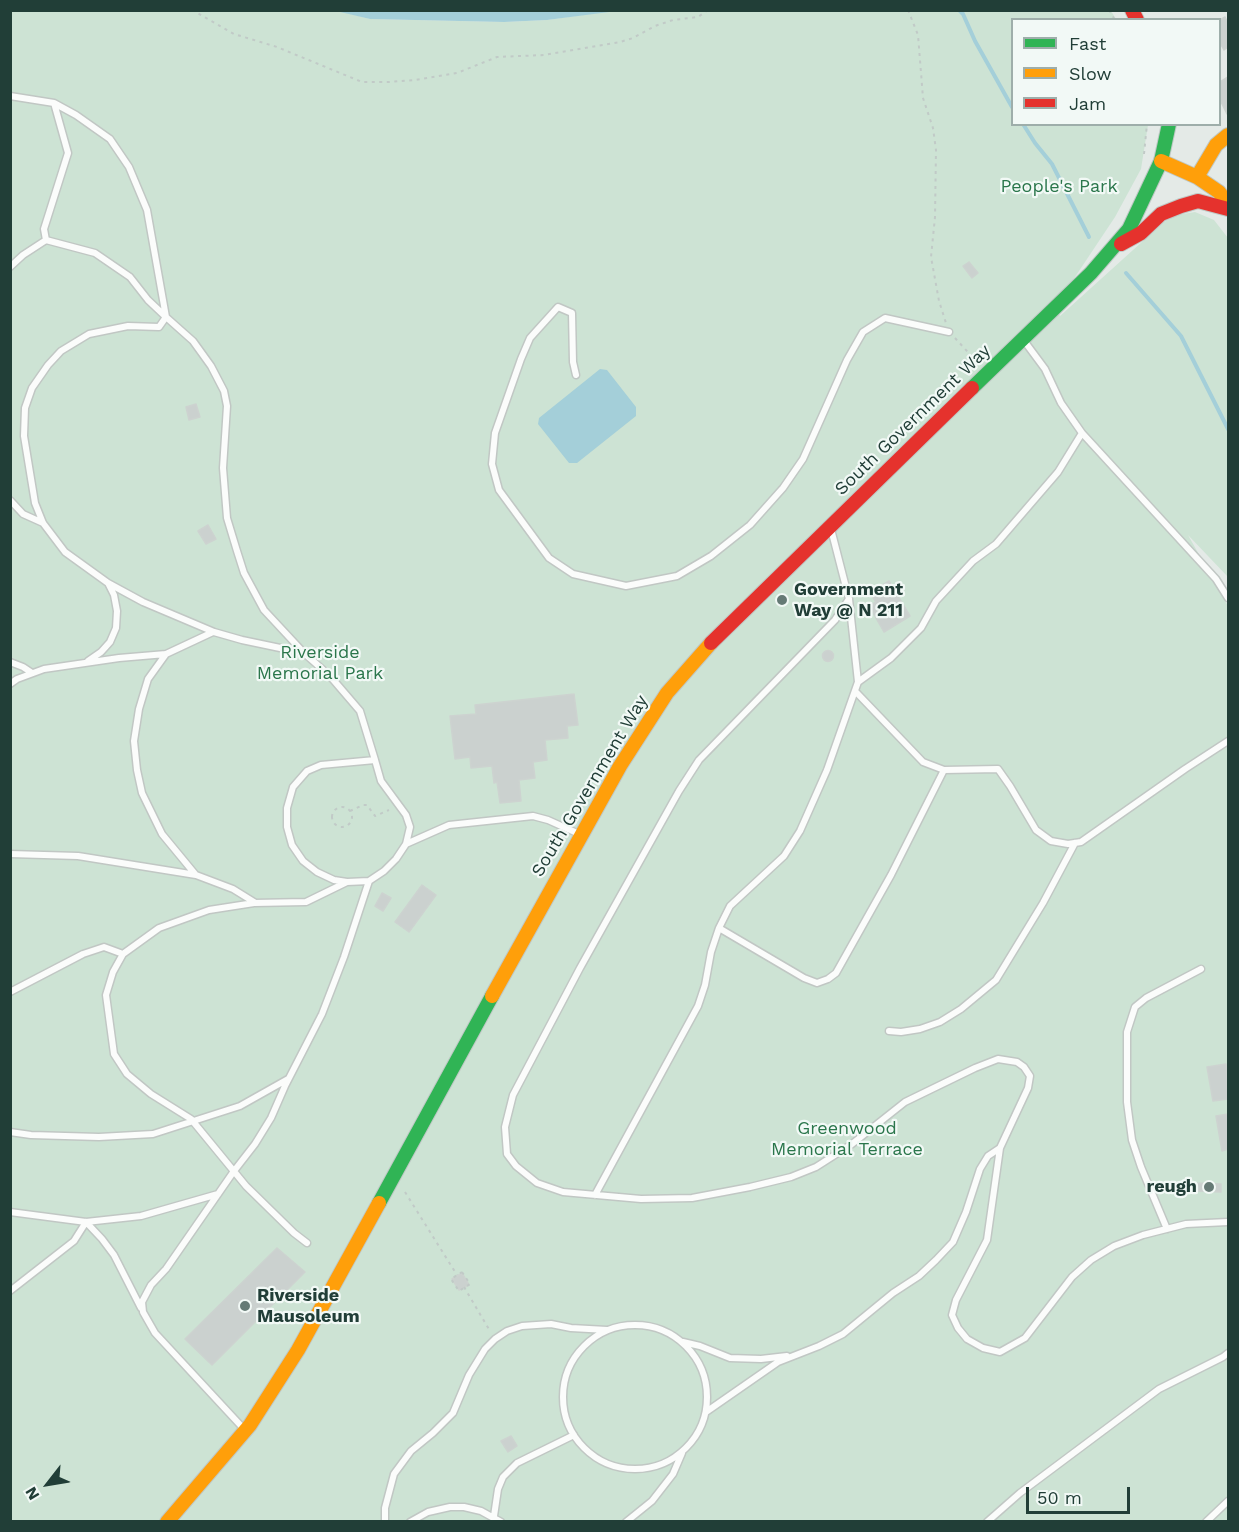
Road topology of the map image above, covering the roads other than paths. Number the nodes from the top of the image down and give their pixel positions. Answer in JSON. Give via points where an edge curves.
{"nodes":[{"id":1,"x":10,"y":96,"type":"edge"},
{"id":2,"x":54,"y":103,"type":"junction"},
{"id":3,"x":1169,"y":126,"type":"edge"},
{"id":4,"x":1228,"y":135,"type":"edge"},
{"id":5,"x":1161,"y":161,"type":"junction"},
{"id":6,"x":1197,"y":177,"type":"junction"},
{"id":7,"x":1228,"y":204,"type":"edge"},
{"id":8,"x":1228,"y":209,"type":"edge"},
{"id":9,"x":46,"y":240,"type":"junction"},
{"id":10,"x":1110,"y":250,"type":"junction"},
{"id":11,"x":10,"y":267,"type":"edge"},
{"id":12,"x":166,"y":317,"type":"junction"},
{"id":13,"x":949,"y":332,"type":"road end"},
{"id":14,"x":1023,"y":339,"type":"junction"},
{"id":15,"x":576,"y":375,"type":"dead end"},
{"id":16,"x":1082,"y":433,"type":"junction"},
{"id":17,"x":10,"y":500,"type":"edge"},
{"id":18,"x":43,"y":523,"type":"junction"},
{"id":19,"x":830,"y":526,"type":"junction"},
{"id":20,"x":108,"y":583,"type":"junction"},
{"id":21,"x":1228,"y":598,"type":"edge"},
{"id":22,"x":849,"y":599,"type":"junction"},
{"id":23,"x":214,"y":632,"type":"junction"},
{"id":24,"x":304,"y":653,"type":"junction"},
{"id":25,"x":166,"y":654,"type":"junction"},
{"id":26,"x":10,"y":662,"type":"edge"},
{"id":27,"x":85,"y":663,"type":"junction"},
{"id":28,"x":32,"y":673,"type":"junction"},
{"id":29,"x":858,"y":682,"type":"junction"},
{"id":30,"x":10,"y":684,"type":"edge"},
{"id":31,"x":855,"y":691,"type":"junction"},
{"id":32,"x":1228,"y":741,"type":"edge"},
{"id":33,"x":375,"y":760,"type":"junction"},
{"id":34,"x":944,"y":770,"type":"junction"},
{"id":35,"x":580,"y":835,"type":"junction"},
{"id":36,"x":1075,"y":843,"type":"junction"},
{"id":37,"x":406,"y":844,"type":"junction"},
{"id":38,"x":10,"y":854,"type":"edge"},
{"id":39,"x":196,"y":874,"type":"junction"},
{"id":40,"x":369,"y":881,"type":"junction"},
{"id":41,"x":347,"y":882,"type":"junction"},
{"id":42,"x":254,"y":903,"type":"junction"},
{"id":43,"x":719,"y":928,"type":"junction"},
{"id":44,"x":123,"y":954,"type":"junction"},
{"id":45,"x":1201,"y":969,"type":"dead end"},
{"id":46,"x":10,"y":992,"type":"edge"},
{"id":47,"x":889,"y":1030,"type":"dead end"},
{"id":48,"x":288,"y":1079,"type":"junction"},
{"id":49,"x":194,"y":1122,"type":"junction"},
{"id":50,"x":10,"y":1132,"type":"edge"},
{"id":51,"x":1000,"y":1148,"type":"junction"},
{"id":52,"x":234,"y":1171,"type":"junction"},
{"id":53,"x":218,"y":1194,"type":"junction"},
{"id":54,"x":595,"y":1195,"type":"junction"},
{"id":55,"x":10,"y":1212,"type":"edge"},
{"id":56,"x":86,"y":1222,"type":"junction"},
{"id":57,"x":1228,"y":1222,"type":"edge"},
{"id":58,"x":1167,"y":1229,"type":"junction"},
{"id":59,"x":307,"y":1243,"type":"dead end"},
{"id":60,"x":10,"y":1291,"type":"edge"},
{"id":61,"x":143,"y":1312,"type":"junction"},
{"id":62,"x":608,"y":1330,"type":"junction"},
{"id":63,"x":682,"y":1342,"type":"junction"},
{"id":64,"x":793,"y":1355,"type":"junction"},
{"id":65,"x":1227,"y":1356,"type":"edge"},
{"id":66,"x":706,"y":1412,"type":"junction"},
{"id":67,"x":246,"y":1430,"type":"junction"},
{"id":68,"x":574,"y":1435,"type":"junction"},
{"id":69,"x":682,"y":1452,"type":"junction"},
{"id":70,"x":1228,"y":1501,"type":"edge"},
{"id":71,"x":494,"y":1516,"type":"junction"},
{"id":72,"x":167,"y":1521,"type":"edge"},
{"id":73,"x":386,"y":1521,"type":"edge"},
{"id":74,"x":410,"y":1521,"type":"edge"},
{"id":75,"x":501,"y":1521,"type":"edge"},
{"id":76,"x":626,"y":1521,"type":"edge"},
{"id":77,"x":987,"y":1521,"type":"edge"},
{"id":78,"x":1206,"y":1521,"type":"edge"}],
"edges":[{"from":1,"to":2,"type":"lane"},
{"from":2,"to":9,"type":"lane","via":[[68,153],[44,229]]},
{"from":2,"to":12,"type":"lane","via":[[110,139],[129,167],[147,210]]},
{"from":3,"to":5,"type":"main road","name":"South Government Way"},
{"from":4,"to":6,"type":"main road","via":[[1216,145]]},
{"from":5,"to":6,"type":"main road"},
{"from":5,"to":10,"type":"main road","name":"South Government Way","via":[[1129,229]]},
{"from":6,"to":7,"type":"main road","via":[[1219,192]]},
{"from":8,"to":10,"type":"main road","via":[[1198,201],[1181,206],[1161,214],[1141,233]]},
{"from":9,"to":11,"type":"lane"},
{"from":9,"to":12,"type":"lane","via":[[95,254],[129,277]]},
{"from":10,"to":14,"type":"main road","name":"South Government Way"},
{"from":12,"to":18,"type":"lane","via":[[159,327],[128,326],[88,334],[62,351],[32,388],[25,408],[24,436],[35,503]]},
{"from":12,"to":24,"type":"lane","via":[[193,341],[224,391],[227,406],[223,468],[228,518],[244,573],[264,610]]},
{"from":13,"to":15,"type":"lane","via":[[885,318],[863,332],[803,459],[750,525],[711,556],[677,576],[626,586],[573,574],[549,558],[499,490],[492,464],[495,433],[521,359],[530,338],[558,307],[572,314]]},
{"from":14,"to":16,"type":"lane"},
{"from":14,"to":19,"type":"main road","name":"South Government Way"},
{"from":16,"to":21,"type":"lane","via":[[1216,579]]},
{"from":16,"to":29,"type":"lane","via":[[1058,472],[996,544],[973,561],[936,601],[921,628],[891,658]]},
{"from":17,"to":18,"type":"lane","via":[[23,514]]},
{"from":18,"to":20,"type":"lane","via":[[65,552]]},
{"from":19,"to":22,"type":"lane"},
{"from":19,"to":35,"type":"main road","name":"South Government Way","via":[[721,631],[666,693]]},
{"from":20,"to":23,"type":"lane"},
{"from":20,"to":27,"type":"lane","via":[[117,611],[116,628],[110,642]]},
{"from":22,"to":29,"type":"lane"},
{"from":22,"to":54,"type":"lane","via":[[835,620],[699,760],[580,968],[513,1095],[505,1127],[507,1154],[516,1166],[537,1183],[563,1192]]},
{"from":23,"to":24,"type":"lane"},
{"from":23,"to":25,"type":"lane"},
{"from":24,"to":33,"type":"lane","via":[[360,711]]},
{"from":25,"to":27,"type":"lane"},
{"from":25,"to":39,"type":"lane","via":[[148,679],[139,709],[134,741],[137,770],[142,794],[162,834]]},
{"from":26,"to":28,"type":"lane"},
{"from":27,"to":28,"type":"lane"},
{"from":28,"to":30,"type":"lane"},
{"from":29,"to":31,"type":"lane"},
{"from":31,"to":34,"type":"lane","via":[[923,762]]},
{"from":31,"to":43,"type":"lane","via":[[800,831],[784,856],[730,906]]},
{"from":32,"to":36,"type":"lane"},
{"from":33,"to":37,"type":"lane","via":[[381,781],[406,815],[410,827]]},
{"from":33,"to":41,"type":"lane","via":[[321,765],[307,771],[293,787],[287,808],[292,845],[303,861],[317,872]]},
{"from":34,"to":36,"type":"lane","via":[[998,770],[1036,830],[1051,842]]},
{"from":34,"to":43,"type":"lane","via":[[886,885],[836,972],[828,979],[817,983],[804,978]]},
{"from":35,"to":37,"type":"lane","via":[[533,816],[449,825]]},
{"from":35,"to":67,"type":"main road","name":"South Government Way","via":[[298,1350]]},
{"from":36,"to":47,"type":"lane","via":[[996,980],[940,1022],[901,1032]]},
{"from":37,"to":40,"type":"lane","via":[[396,859]]},
{"from":38,"to":39,"type":"lane","via":[[78,856]]},
{"from":39,"to":42,"type":"lane","via":[[233,889]]},
{"from":40,"to":41,"type":"lane"},
{"from":40,"to":48,"type":"lane","via":[[322,1014]]},
{"from":41,"to":42,"type":"lane","via":[[306,902]]},
{"from":42,"to":44,"type":"lane","via":[[209,910],[159,928]]},
{"from":43,"to":54,"type":"lane","via":[[698,1006]]},
{"from":44,"to":46,"type":"lane","via":[[104,946]]},
{"from":44,"to":49,"type":"lane","via":[[106,995],[114,1054],[127,1074]]},
{"from":45,"to":58,"type":"lane","via":[[1136,1007],[1127,1032],[1127,1102],[1132,1140]]},
{"from":48,"to":49,"type":"lane","via":[[240,1106]]},
{"from":48,"to":52,"type":"lane","via":[[272,1118]]},
{"from":49,"to":50,"type":"lane","via":[[153,1134],[99,1137]]},
{"from":49,"to":52,"type":"lane"},
{"from":51,"to":54,"type":"lane","via":[[1030,1076],[1017,1062],[998,1059],[905,1102],[852,1144],[816,1167],[791,1177],[692,1198]]},
{"from":51,"to":58,"type":"lane","via":[[987,1240],[952,1315],[967,1339],[983,1348],[1000,1352],[1025,1338],[1072,1277],[1091,1260],[1114,1246]]},
{"from":51,"to":64,"type":"lane","via":[[988,1156],[980,1169],[953,1242],[936,1260],[843,1334]]},
{"from":52,"to":53,"type":"lane"},
{"from":52,"to":59,"type":"lane","via":[[264,1205]]},
{"from":53,"to":56,"type":"lane","via":[[141,1216]]},
{"from":53,"to":61,"type":"lane","via":[[151,1285],[142,1302]]},
{"from":55,"to":56,"type":"lane"},
{"from":56,"to":60,"type":"lane","via":[[74,1241]]},
{"from":56,"to":61,"type":"lane","via":[[114,1255]]},
{"from":57,"to":58,"type":"lane"},
{"from":61,"to":67,"type":"lane","via":[[155,1333]]},
{"from":62,"to":63,"type":"lane","via":[[625,1325],[651,1326]]},
{"from":62,"to":68,"type":"lane","via":[[580,1350],[567,1372],[564,1404]]},
{"from":62,"to":73,"type":"lane","via":[[551,1324],[522,1326],[495,1339],[469,1375],[453,1413],[411,1451],[394,1474],[385,1508]]},
{"from":63,"to":64,"type":"lane","via":[[730,1358]]},
{"from":63,"to":66,"type":"lane","via":[[704,1373],[708,1390]]},
{"from":64,"to":66,"type":"lane"},
{"from":65,"to":77,"type":"lane","via":[[1159,1389]]},
{"from":66,"to":69,"type":"lane","via":[[695,1439]]},
{"from":67,"to":72,"type":"main road","name":"South Government Way"},
{"from":68,"to":69,"type":"lane","via":[[588,1452],[618,1468],[653,1468]]},
{"from":68,"to":71,"type":"lane","via":[[518,1463],[503,1477]]},
{"from":69,"to":76,"type":"lane","via":[[673,1474],[652,1501]]},
{"from":70,"to":78,"type":"lane"},
{"from":71,"to":74,"type":"lane","via":[[481,1510],[450,1507]]},
{"from":71,"to":75,"type":"lane"}]}
